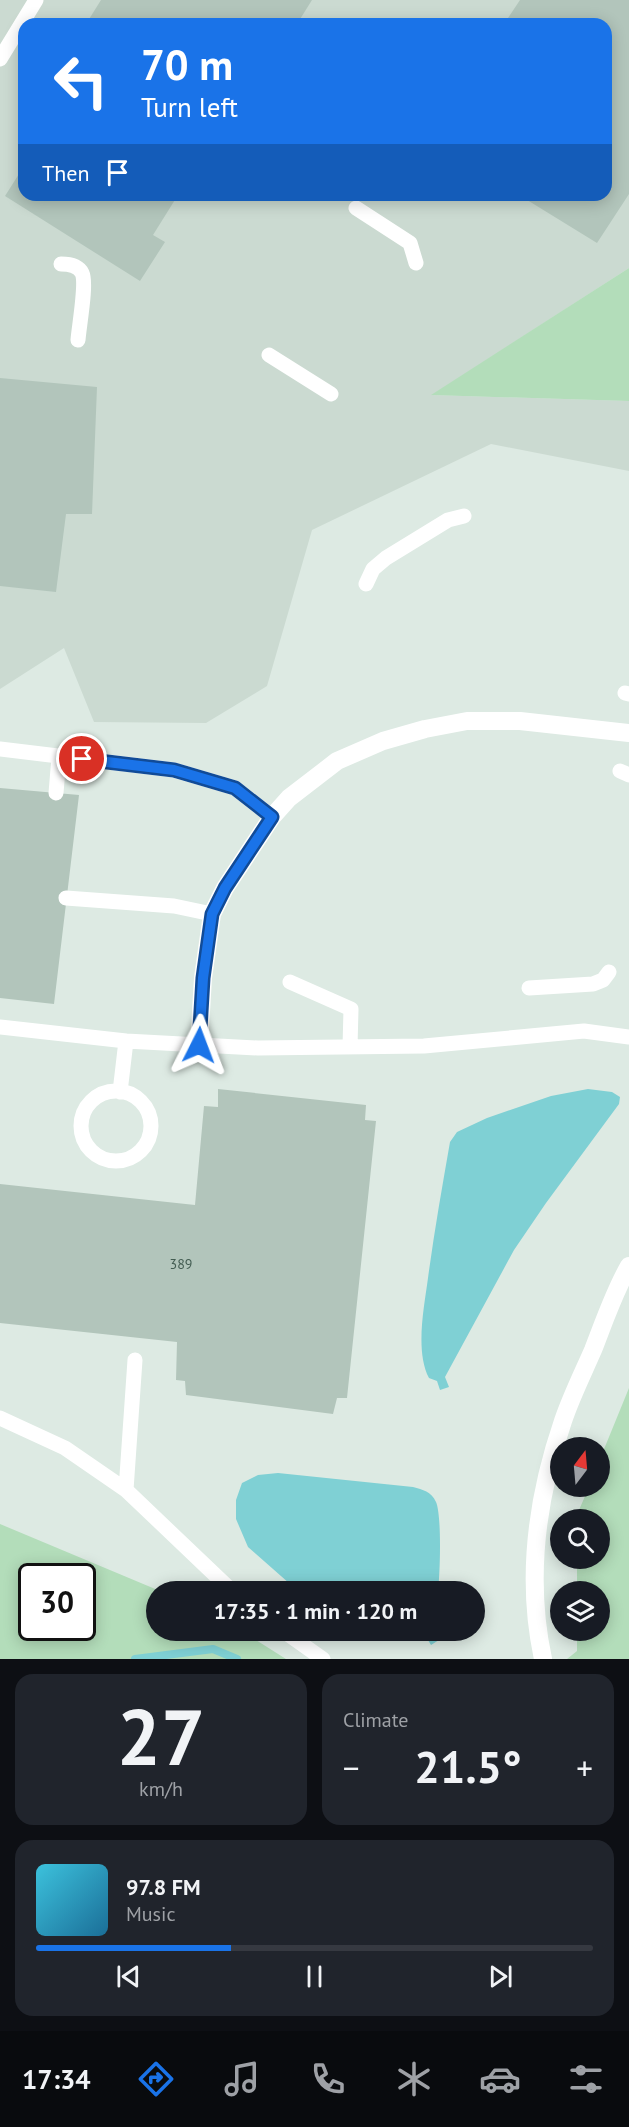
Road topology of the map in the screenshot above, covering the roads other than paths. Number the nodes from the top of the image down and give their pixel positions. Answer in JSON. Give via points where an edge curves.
{"nodes":[{"id":1,"x":36,"y":0,"type":"edge"},
{"id":2,"x":25,"y":18,"type":"edge"},
{"id":3,"x":18,"y":30,"type":"edge"},
{"id":4,"x":0,"y":59,"type":"edge"},
{"id":5,"x":356,"y":208,"type":"dead end"},
{"id":6,"x":416,"y":263,"type":"dead end"},
{"id":7,"x":61,"y":264,"type":"dead end"},
{"id":8,"x":78,"y":340,"type":"dead end"},
{"id":9,"x":269,"y":355,"type":"dead end"},
{"id":10,"x":331,"y":394,"type":"dead end"},
{"id":11,"x":464,"y":516,"type":"dead end"},
{"id":12,"x":366,"y":584,"type":"dead end"},
{"id":13,"x":629,"y":733,"type":"edge"},
{"id":14,"x":0,"y":749,"type":"edge"},
{"id":15,"x":59,"y":757,"type":"junction"},
{"id":16,"x":56,"y":793,"type":"dead end"},
{"id":17,"x":272,"y":817,"type":"junction"},
{"id":18,"x":66,"y":898,"type":"dead end"},
{"id":19,"x":212,"y":914,"type":"junction"},
{"id":20,"x":609,"y":972,"type":"dead end"},
{"id":21,"x":290,"y":982,"type":"dead end"},
{"id":22,"x":529,"y":988,"type":"dead end"},
{"id":23,"x":0,"y":1027,"type":"edge"},
{"id":24,"x":629,"y":1037,"type":"edge"},
{"id":25,"x":126,"y":1041,"type":"junction"},
{"id":26,"x":199,"y":1045,"type":"junction"},
{"id":27,"x":350,"y":1047,"type":"junction"},
{"id":28,"x":120,"y":1092,"type":"junction"},
{"id":29,"x":629,"y":1266,"type":"edge"},
{"id":30,"x":135,"y":1360,"type":"dead end"},
{"id":31,"x":0,"y":1418,"type":"edge"},
{"id":32,"x":126,"y":1490,"type":"junction"},
{"id":33,"x":221,"y":1581,"type":"edge"},
{"id":34,"x":298,"y":1641,"type":"edge"},
{"id":35,"x":323,"y":1659,"type":"edge"},
{"id":36,"x":543,"y":1659,"type":"edge"}],
"edges":[{"from":1,"to":2,"type":"lane"},
{"from":3,"to":4,"type":"lane"},
{"from":5,"to":6,"type":"lane","via":[[410,243]]},
{"from":7,"to":8,"type":"lane","via":[[74,265],[82,272]]},
{"from":9,"to":10,"type":"lane"},
{"from":11,"to":12,"type":"lane","via":[[448,520],[386,558],[373,569]]},
{"from":13,"to":17,"type":"street","via":[[520,721],[467,721],[425,729],[382,741],[338,761],[289,798]]},
{"from":14,"to":15,"type":"lane"},
{"from":15,"to":16,"type":"lane"},
{"from":15,"to":17,"type":"lane","via":[[174,770],[235,788]]},
{"from":17,"to":19,"type":"street"},
{"from":18,"to":19,"type":"lane","via":[[174,906]]},
{"from":19,"to":26,"type":"street"},
{"from":20,"to":22,"type":"lane","via":[[593,984]]},
{"from":21,"to":27,"type":"lane","via":[[351,1009]]},
{"from":23,"to":25,"type":"lane"},
{"from":24,"to":27,"type":"lane","via":[[584,1031],[424,1047]]},
{"from":25,"to":26,"type":"lane"},
{"from":25,"to":28,"type":"lane"},
{"from":26,"to":27,"type":"lane"},
{"from":28,"to":28,"type":"lane","via":[[98,1096],[84,1112],[81,1123],[82,1134],[93,1153],[113,1161],[134,1156],[151,1130],[146,1109]]},
{"from":29,"to":36,"type":"street","via":[[563,1420],[551,1461],[536,1540],[534,1576]]},
{"from":30,"to":32,"type":"lane"},
{"from":31,"to":32,"type":"lane","via":[[65,1448]]},
{"from":32,"to":33,"type":"lane"},
{"from":34,"to":35,"type":"lane"}]}
